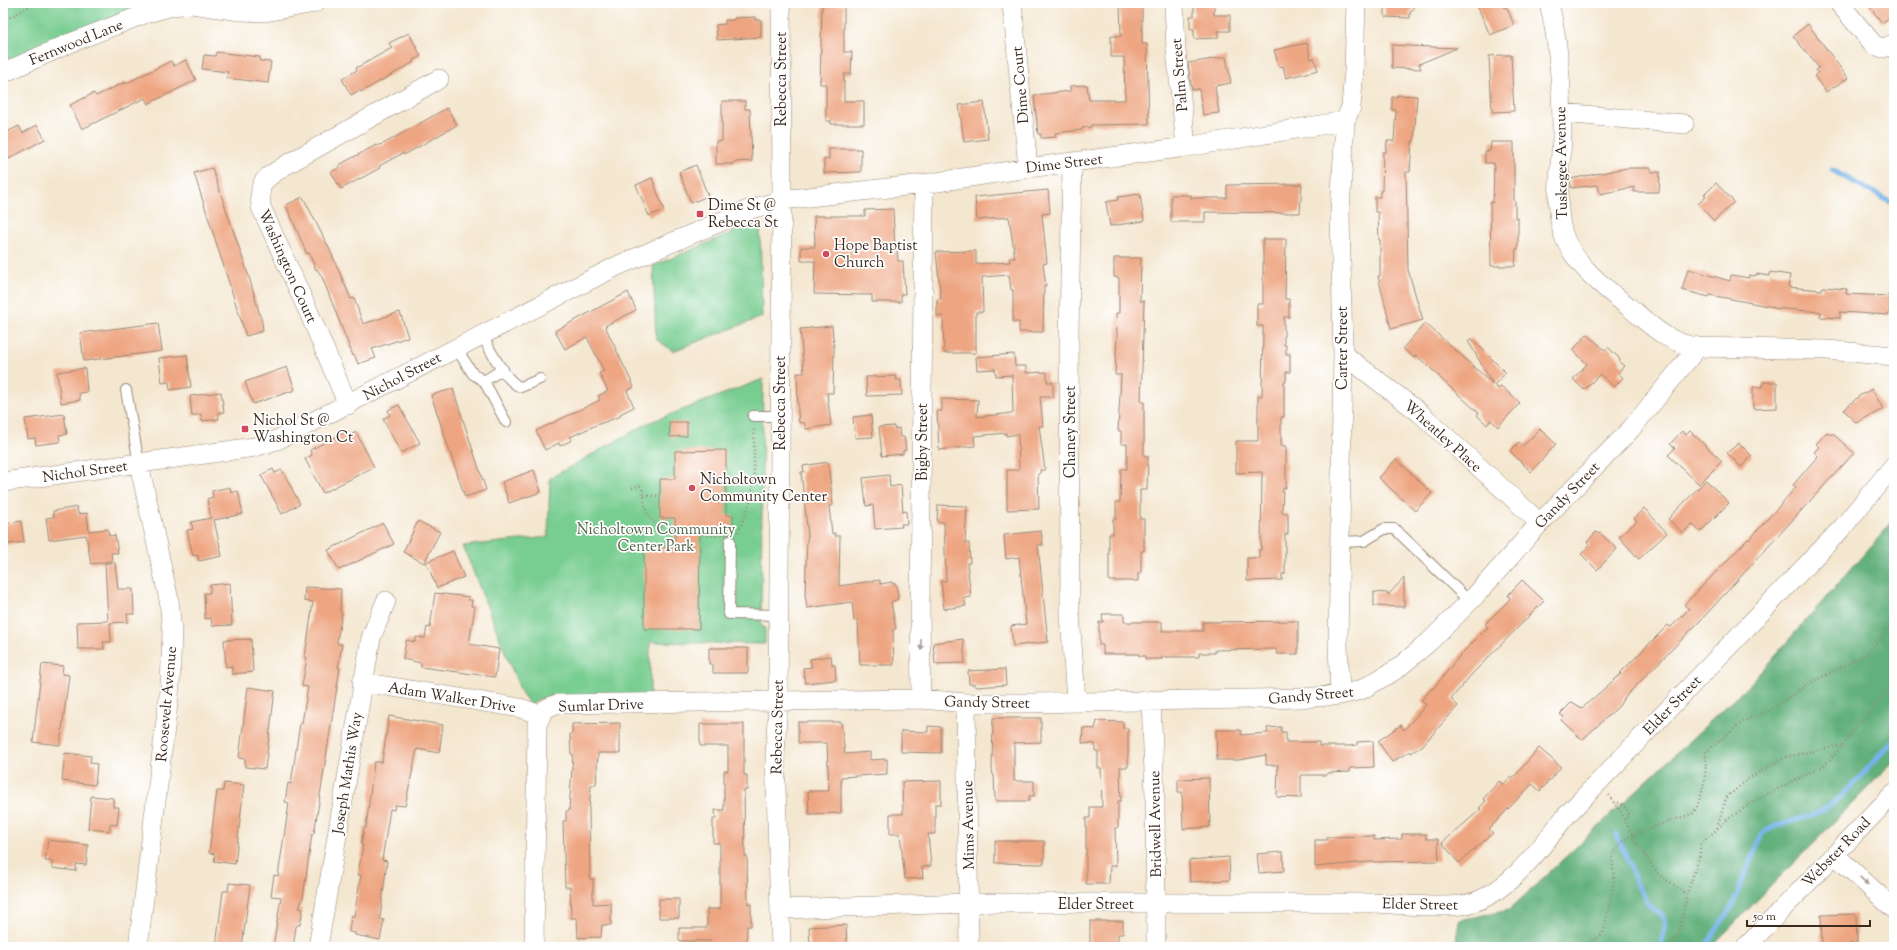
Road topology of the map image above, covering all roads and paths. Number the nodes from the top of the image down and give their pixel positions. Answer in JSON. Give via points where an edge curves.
{"nodes":[{"id":1,"x":36,"y":3,"type":"edge"},
{"id":2,"x":315,"y":3,"type":"edge"},
{"id":3,"x":781,"y":3,"type":"edge"},
{"id":4,"x":1012,"y":3,"type":"edge"},
{"id":5,"x":1174,"y":3,"type":"edge"},
{"id":6,"x":1356,"y":3,"type":"edge"},
{"id":7,"x":1549,"y":3,"type":"edge"},
{"id":8,"x":1839,"y":3,"type":"edge"},
{"id":9,"x":3,"y":20,"type":"edge"},
{"id":10,"x":1894,"y":44,"type":"edge"},
{"id":11,"x":3,"y":74,"type":"edge"},
{"id":12,"x":439,"y":78,"type":"dead end"},
{"id":13,"x":1562,"y":113,"type":"junction"},
{"id":14,"x":1345,"y":121,"type":"junction"},
{"id":15,"x":1684,"y":124,"type":"dead end"},
{"id":16,"x":1186,"y":147,"type":"junction"},
{"id":17,"x":1072,"y":163,"type":"junction"},
{"id":18,"x":1028,"y":168,"type":"junction"},
{"id":19,"x":924,"y":184,"type":"junction"},
{"id":20,"x":782,"y":200,"type":"junction"},
{"id":21,"x":482,"y":334,"type":"junction"},
{"id":22,"x":1698,"y":347,"type":"junction"},
{"id":23,"x":456,"y":348,"type":"junction"},
{"id":24,"x":1343,"y":354,"type":"junction"},
{"id":25,"x":1894,"y":356,"type":"edge"},
{"id":26,"x":503,"y":369,"type":"junction"},
{"id":27,"x":540,"y":379,"type":"dead end"},
{"id":28,"x":484,"y":381,"type":"junction"},
{"id":29,"x":126,"y":390,"type":"dead end"},
{"id":30,"x":348,"y":405,"type":"junction"},
{"id":31,"x":753,"y":416,"type":"joint"},
{"id":32,"x":780,"y":416,"type":"junction"},
{"id":33,"x":506,"y":422,"type":"dead end"},
{"id":34,"x":139,"y":464,"type":"junction"},
{"id":35,"x":1894,"y":465,"type":"edge"},
{"id":36,"x":3,"y":482,"type":"edge"},
{"id":37,"x":632,"y":488,"type":"dead end"},
{"id":38,"x":644,"y":496,"type":"junction"},
{"id":39,"x":660,"y":496,"type":"dead end"},
{"id":40,"x":1540,"y":523,"type":"junction"},
{"id":41,"x":729,"y":538,"type":"junction"},
{"id":42,"x":1340,"y":542,"type":"junction"},
{"id":43,"x":386,"y":601,"type":"dead end"},
{"id":44,"x":1469,"y":602,"type":"junction"},
{"id":45,"x":778,"y":615,"type":"junction"},
{"id":46,"x":1894,"y":622,"type":"edge"},
{"id":47,"x":362,"y":682,"type":"junction"},
{"id":48,"x":1894,"y":684,"type":"edge"},
{"id":49,"x":1340,"y":695,"type":"junction"},
{"id":50,"x":922,"y":699,"type":"junction"},
{"id":51,"x":1151,"y":700,"type":"junction"},
{"id":52,"x":778,"y":701,"type":"junction"},
{"id":53,"x":1076,"y":701,"type":"junction"},
{"id":54,"x":966,"y":703,"type":"junction"},
{"id":55,"x":541,"y":714,"type":"junction"},
{"id":56,"x":1842,"y":745,"type":"junction"},
{"id":57,"x":1600,"y":781,"type":"junction"},
{"id":58,"x":1894,"y":793,"type":"edge"},
{"id":59,"x":1614,"y":802,"type":"junction"},
{"id":60,"x":1625,"y":820,"type":"junction"},
{"id":61,"x":1717,"y":828,"type":"junction"},
{"id":62,"x":1633,"y":834,"type":"junction"},
{"id":63,"x":1835,"y":855,"type":"junction"},
{"id":64,"x":1687,"y":894,"type":"junction"},
{"id":65,"x":969,"y":903,"type":"junction"},
{"id":66,"x":1156,"y":904,"type":"junction"},
{"id":67,"x":781,"y":909,"type":"junction"},
{"id":68,"x":1894,"y":909,"type":"edge"},
{"id":69,"x":138,"y":947,"type":"edge"},
{"id":70,"x":318,"y":947,"type":"edge"},
{"id":71,"x":534,"y":947,"type":"edge"},
{"id":72,"x":781,"y":947,"type":"edge"},
{"id":73,"x":969,"y":947,"type":"edge"},
{"id":74,"x":1156,"y":947,"type":"edge"},
{"id":75,"x":1584,"y":947,"type":"edge"},
{"id":76,"x":1669,"y":947,"type":"edge"},
{"id":77,"x":1746,"y":947,"type":"edge"}],
"edges":[{"from":1,"to":9,"type":"path"},
{"from":2,"to":11,"type":"street","name":"Fernwood Lane","via":[[265,12],[191,4],[172,6],[70,42]]},
{"from":3,"to":20,"type":"street","name":"Rebecca Street"},
{"from":4,"to":18,"type":"street","name":"Dime Court"},
{"from":5,"to":16,"type":"street","name":"Palm Street","via":[[1177,65]]},
{"from":6,"to":14,"type":"street","name":"Carter Street","via":[[1354,78],[1351,107]]},
{"from":7,"to":13,"type":"street","name":"Tuskegee Avenue","via":[[1558,49]]},
{"from":8,"to":10,"type":"street","via":[[1874,45],[1883,48]]},
{"from":12,"to":30,"type":"street","name":"Washington Court","via":[[286,165],[264,181],[259,190],[261,207]]},
{"from":13,"to":15,"type":"street"},
{"from":13,"to":22,"type":"street","name":"Tuskegee Avenue","via":[[1560,220],[1574,256],[1599,282],[1665,337],[1684,345]]},
{"from":14,"to":16,"type":"street","name":"Dime Street"},
{"from":14,"to":24,"type":"street","name":"Carter Street","via":[[1340,213]]},
{"from":16,"to":17,"type":"street","name":"Dime Street"},
{"from":17,"to":18,"type":"street","name":"Dime Street"},
{"from":17,"to":53,"type":"street","name":"Chaney Street","via":[[1069,336],[1070,614]]},
{"from":18,"to":19,"type":"street","name":"Dime Street"},
{"from":19,"to":20,"type":"street","name":"Dime Street"},
{"from":19,"to":50,"type":"street","name":"Bigby Street","one_way":true,"via":[[920,606]]},
{"from":20,"to":21,"type":"street","name":"Nichol Street","via":[[748,210],[617,266]]},
{"from":20,"to":32,"type":"street","name":"Rebecca Street"},
{"from":21,"to":23,"type":"street","name":"Nichol Street"},
{"from":21,"to":26,"type":"lane","via":[[492,355]]},
{"from":22,"to":25,"type":"street","name":"Tuskegee Avenue","via":[[1827,350]]},
{"from":22,"to":40,"type":"street","name":"Gandy Street","via":[[1631,429]]},
{"from":23,"to":28,"type":"lane","via":[[474,374]]},
{"from":23,"to":30,"type":"street","name":"Nichol Street"},
{"from":24,"to":40,"type":"street","name":"Wheatley Place","via":[[1420,413]]},
{"from":24,"to":42,"type":"street","name":"Carter Street"},
{"from":26,"to":27,"type":"lane","via":[[521,387]]},
{"from":26,"to":28,"type":"lane"},
{"from":28,"to":33,"type":"lane"},
{"from":29,"to":34,"type":"lane"},
{"from":30,"to":34,"type":"street","name":"Nichol Street","via":[[255,448]]},
{"from":31,"to":32,"type":"lane"},
{"from":31,"to":41,"type":"path","via":[[754,467],[750,503]]},
{"from":32,"to":45,"type":"street","name":"Rebecca Street"},
{"from":34,"to":36,"type":"street","name":"Nichol Street"},
{"from":34,"to":69,"type":"street","name":"Roosevelt Avenue","via":[[169,600],[172,639],[170,687]]},
{"from":35,"to":57,"type":"street","name":"Elder Street","via":[[1842,528]]},
{"from":37,"to":38,"type":"path","via":[[640,486]]},
{"from":38,"to":39,"type":"path"},
{"from":38,"to":41,"type":"path","via":[[647,514],[657,526],[670,534],[706,529],[706,535]]},
{"from":40,"to":44,"type":"street","name":"Gandy Street"},
{"from":41,"to":45,"type":"lane","via":[[730,614]]},
{"from":42,"to":44,"type":"lane","via":[[1364,541],[1384,529],[1394,529]]},
{"from":42,"to":49,"type":"street","name":"Carter Street"},
{"from":43,"to":47,"type":"street","name":"Joseph Mathis Way","via":[[371,638]]},
{"from":44,"to":49,"type":"street","name":"Gandy Street","via":[[1429,642],[1397,669],[1361,690]]},
{"from":45,"to":52,"type":"street","name":"Rebecca Street"},
{"from":46,"to":62,"type":"path","via":[[1868,653],[1805,686],[1769,711],[1744,721],[1706,752],[1706,777],[1702,797],[1694,813]]},
{"from":47,"to":55,"type":"street","name":"Adam Walker Drive","via":[[520,708]]},
{"from":47,"to":70,"type":"street","name":"Joseph Mathis Way"},
{"from":48,"to":56,"type":"path"},
{"from":49,"to":51,"type":"street","name":"Gandy Street"},
{"from":50,"to":52,"type":"street","name":"Gandy Street"},
{"from":50,"to":54,"type":"street","name":"Gandy Street"},
{"from":51,"to":53,"type":"street","name":"Gandy Street"},
{"from":51,"to":66,"type":"street","name":"Bridwell Avenue"},
{"from":52,"to":55,"type":"street","name":"Sumlar Drive","via":[[557,704],[547,707]]},
{"from":52,"to":67,"type":"street","name":"Rebecca Street","via":[[775,755]]},
{"from":53,"to":54,"type":"street","name":"Gandy Street"},
{"from":54,"to":65,"type":"street","name":"Mims Avenue"},
{"from":55,"to":71,"type":"street","name":"Sumlar Drive","via":[[537,725]]},
{"from":56,"to":61,"type":"path","via":[[1824,765],[1756,800]]},
{"from":56,"to":61,"type":"path","via":[[1786,757],[1748,779],[1726,798]]},
{"from":57,"to":59,"type":"path"},
{"from":57,"to":66,"type":"street","name":"Elder Street","via":[[1518,872],[1498,889],[1475,902],[1430,906],[1306,903]]},
{"from":58,"to":63,"type":"street","name":"Webster Road"},
{"from":59,"to":60,"type":"path"},
{"from":59,"to":60,"type":"path","via":[[1626,808],[1629,815]]},
{"from":60,"to":62,"type":"path"},
{"from":61,"to":64,"type":"path","via":[[1700,845],[1700,855]]},
{"from":62,"to":64,"type":"path","via":[[1658,874]]},
{"from":62,"to":75,"type":"path","via":[[1620,843],[1612,856],[1614,881],[1602,934]]},
{"from":63,"to":68,"type":"street","one_way":true},
{"from":63,"to":77,"type":"street","name":"Webster Road"},
{"from":64,"to":76,"type":"path","via":[[1679,932]]},
{"from":65,"to":66,"type":"street","name":"Elder Street"},
{"from":65,"to":67,"type":"street","name":"Elder Street"},
{"from":65,"to":73,"type":"street","name":"Mims Avenue"},
{"from":66,"to":74,"type":"street","name":"Bridwell Avenue"},
{"from":67,"to":72,"type":"street","name":"Rebecca Street"}]}
